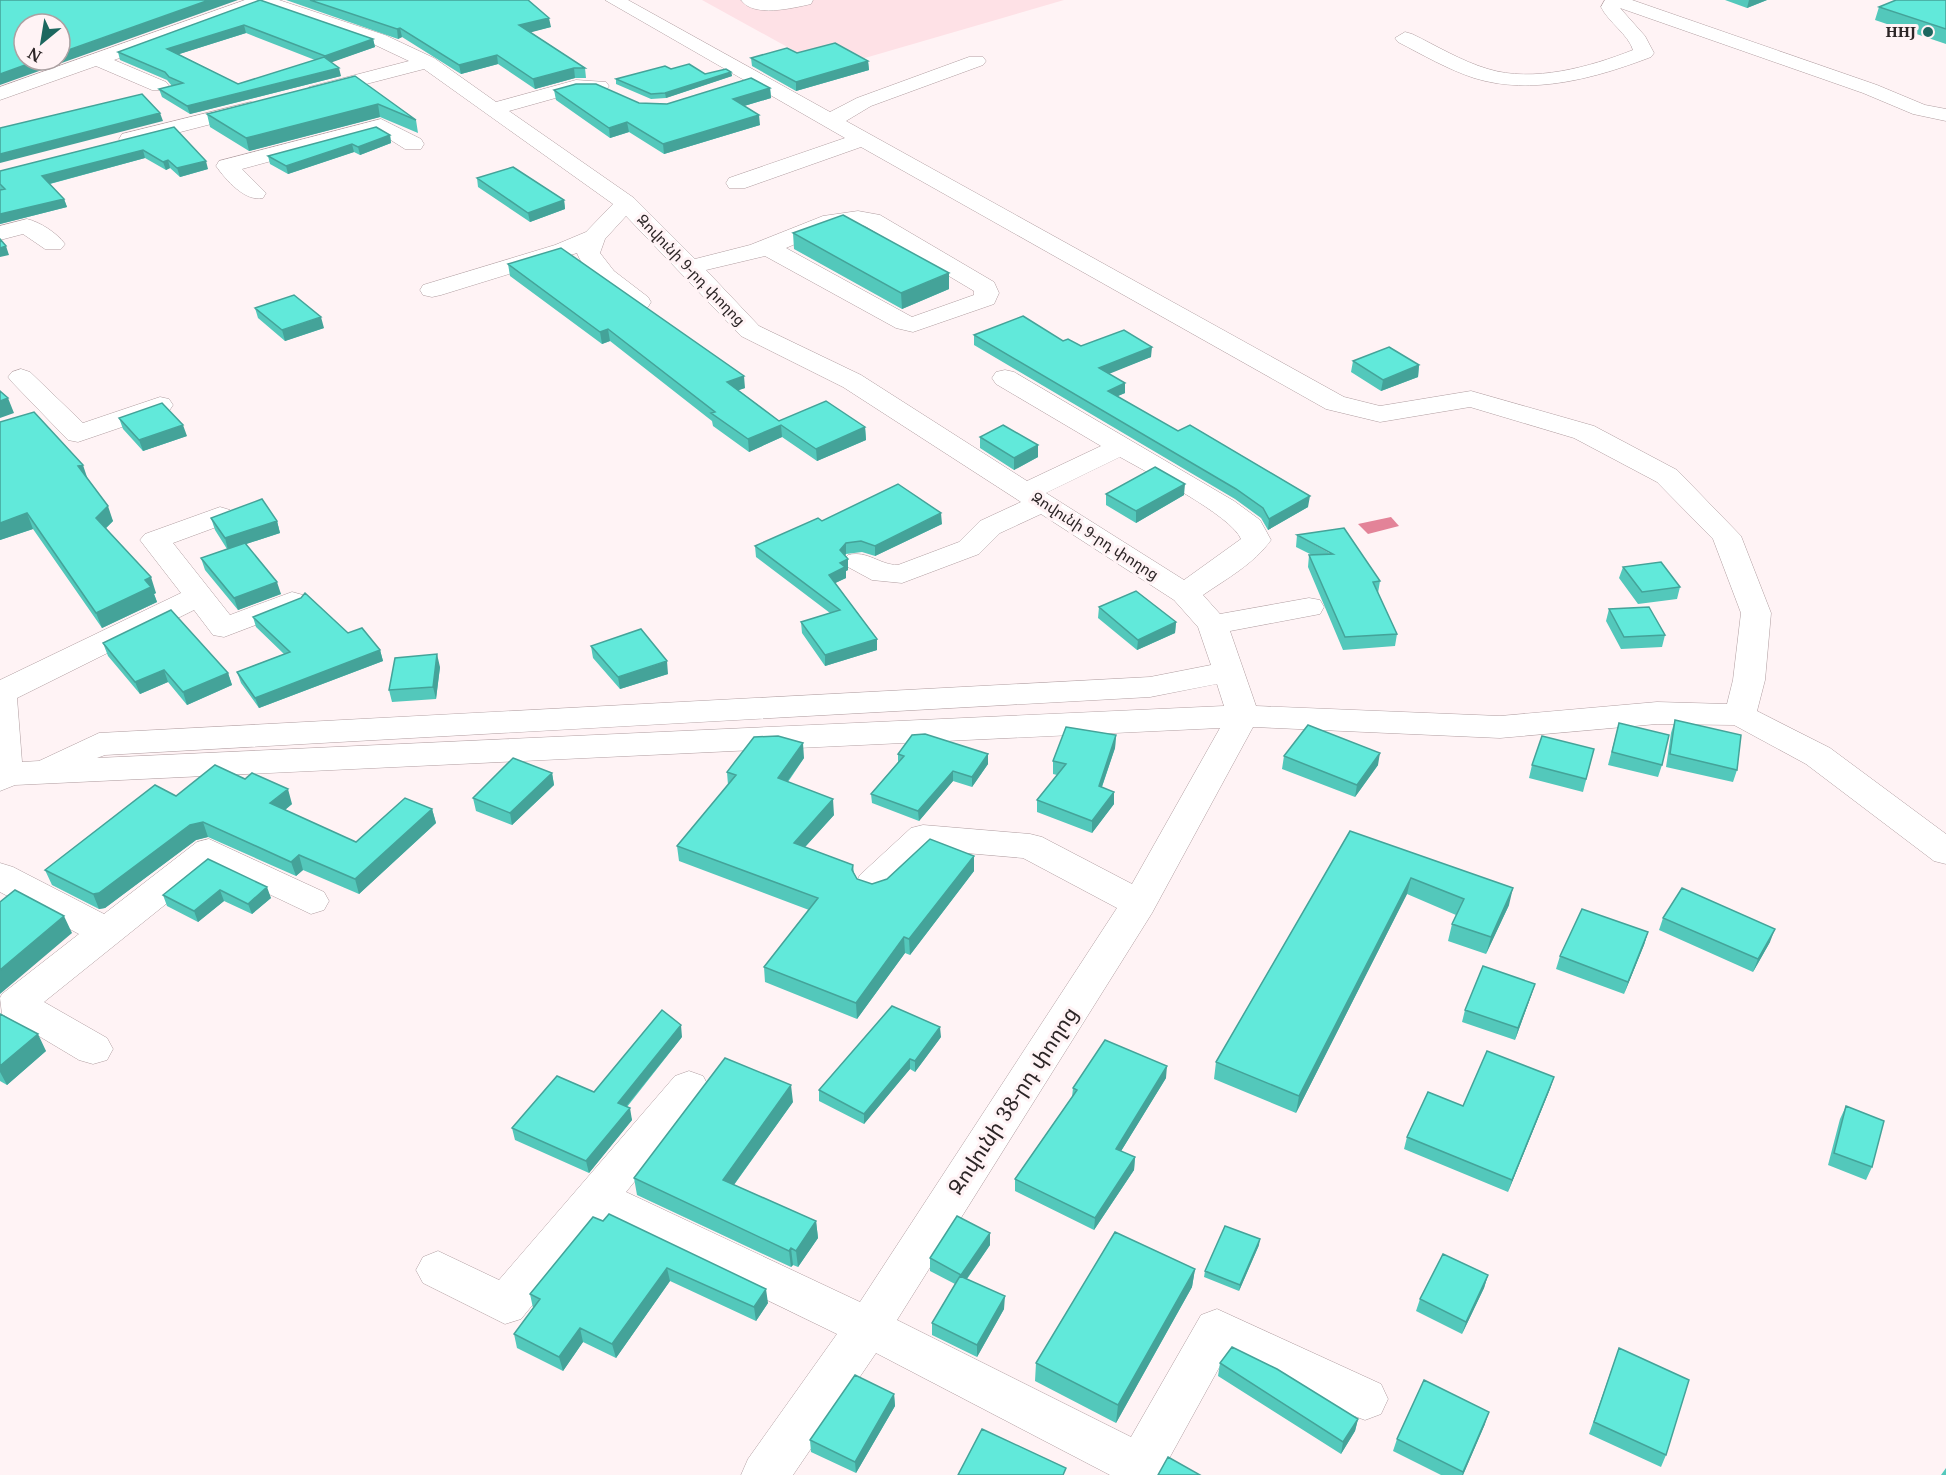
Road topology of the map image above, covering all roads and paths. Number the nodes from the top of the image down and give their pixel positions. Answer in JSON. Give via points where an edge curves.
{"nodes":[{"id":1,"x":261,"y":0,"type":"edge"},
{"id":2,"x":615,"y":0,"type":"edge"},
{"id":3,"x":750,"y":0,"type":"edge"},
{"id":4,"x":804,"y":0,"type":"edge"},
{"id":5,"x":1616,"y":1,"type":"edge"},
{"id":6,"x":1405,"y":38,"type":"dead end"},
{"id":7,"x":94,"y":59,"type":"junction"},
{"id":8,"x":976,"y":61,"type":"dead end"},
{"id":9,"x":427,"y":62,"type":"junction"},
{"id":10,"x":754,"y":78,"type":"junction"},
{"id":11,"x":732,"y":85,"type":"edge"},
{"id":12,"x":159,"y":86,"type":"edge"},
{"id":13,"x":0,"y":94,"type":"edge"},
{"id":14,"x":300,"y":95,"type":"edge"},
{"id":15,"x":620,"y":96,"type":"edge"},
{"id":16,"x":493,"y":109,"type":"junction"},
{"id":17,"x":1946,"y":115,"type":"edge"},
{"id":18,"x":830,"y":121,"type":"junction"},
{"id":19,"x":862,"y":139,"type":"junction"},
{"id":20,"x":116,"y":143,"type":"edge"},
{"id":21,"x":413,"y":144,"type":"dead end"},
{"id":22,"x":295,"y":148,"type":"junction"},
{"id":23,"x":737,"y":183,"type":"dead end"},
{"id":24,"x":255,"y":193,"type":"dead end"},
{"id":25,"x":626,"y":203,"type":"junction"},
{"id":26,"x":0,"y":233,"type":"edge"},
{"id":27,"x":594,"y":237,"type":"junction"},
{"id":28,"x":53,"y":244,"type":"dead end"},
{"id":29,"x":767,"y":247,"type":"junction"},
{"id":30,"x":690,"y":267,"type":"junction"},
{"id":31,"x":432,"y":290,"type":"dead end"},
{"id":32,"x":639,"y":302,"type":"edge"},
{"id":33,"x":21,"y":377,"type":"dead end"},
{"id":34,"x":1005,"y":378,"type":"dead end"},
{"id":35,"x":160,"y":405,"type":"edge"},
{"id":36,"x":1122,"y":447,"type":"junction"},
{"id":37,"x":1034,"y":497,"type":"junction"},
{"id":38,"x":220,"y":516,"type":"edge"},
{"id":39,"x":858,"y":561,"type":"dead end"},
{"id":40,"x":1185,"y":594,"type":"junction"},
{"id":41,"x":198,"y":596,"type":"junction"},
{"id":42,"x":292,"y":601,"type":"edge"},
{"id":43,"x":1309,"y":606,"type":"dead end"},
{"id":44,"x":1213,"y":625,"type":"junction"},
{"id":45,"x":1228,"y":672,"type":"junction"},
{"id":46,"x":0,"y":693,"type":"edge"},
{"id":47,"x":1243,"y":716,"type":"junction"},
{"id":48,"x":1740,"y":716,"type":"junction"},
{"id":49,"x":11,"y":775,"type":"edge"},
{"id":50,"x":1946,"y":852,"type":"edge"},
{"id":51,"x":0,"y":876,"type":"edge"},
{"id":52,"x":873,"y":884,"type":"edge"},
{"id":53,"x":312,"y":901,"type":"dead end"},
{"id":54,"x":1139,"y":904,"type":"junction"},
{"id":55,"x":107,"y":932,"type":"junction"},
{"id":56,"x":93,"y":1049,"type":"dead end"},
{"id":57,"x":689,"y":1087,"type":"dead end"},
{"id":58,"x":596,"y":1197,"type":"junction"},
{"id":59,"x":438,"y":1270,"type":"dead end"},
{"id":60,"x":867,"y":1327,"type":"junction"},
{"id":61,"x":1365,"y":1399,"type":"dead end"},
{"id":62,"x":1137,"y":1471,"type":"edge"},
{"id":63,"x":765,"y":1475,"type":"edge"}],
"edges":[{"from":1,"to":7,"type":"street"},
{"from":1,"to":9,"type":"street","name":"Զովունի 9-րդ փողոց","via":[[378,39]]},
{"from":2,"to":10,"type":"street"},
{"from":3,"to":4,"type":"street","via":[[771,6]]},
{"from":5,"to":6,"type":"street","via":[[1610,7],[1614,18],[1642,42],[1644,53],[1629,60],[1524,81],[1468,69]]},
{"from":5,"to":17,"type":"street","via":[[1870,88],[1920,110]]},
{"from":7,"to":12,"type":"street"},
{"from":7,"to":13,"type":"street"},
{"from":8,"to":18,"type":"street","via":[[864,102]]},
{"from":9,"to":14,"type":"street"},
{"from":9,"to":16,"type":"street","name":"Զովունի 9-րդ փողոց"},
{"from":10,"to":11,"type":"street"},
{"from":10,"to":18,"type":"street"},
{"from":15,"to":16,"type":"street","via":[[601,86],[576,86]]},
{"from":16,"to":25,"type":"street","name":"Զովունի 9-րդ փողոց"},
{"from":18,"to":19,"type":"street"},
{"from":19,"to":23,"type":"street"},
{"from":19,"to":48,"type":"street","via":[[1335,403],[1380,414],[1472,399],[1584,432],[1667,476],[1726,536],[1756,613],[1749,680]]},
{"from":20,"to":22,"type":"street","via":[[267,117]]},
{"from":21,"to":22,"type":"street","via":[[381,125]]},
{"from":22,"to":24,"type":"street","via":[[227,166]]},
{"from":25,"to":27,"type":"street"},
{"from":25,"to":30,"type":"street","name":"Զովունի 9-րդ փողոց"},
{"from":26,"to":28,"type":"street","via":[[27,226]]},
{"from":27,"to":31,"type":"street"},
{"from":27,"to":32,"type":"street","via":[[588,254],[606,276]]},
{"from":29,"to":29,"type":"street","via":[[824,223],[857,216],[872,220],[975,281],[987,293],[985,299],[913,324],[905,323]]},
{"from":29,"to":30,"type":"street"},
{"from":30,"to":37,"type":"street","name":"Զովունի 9-րդ փողոց","via":[[750,331],[852,381]]},
{"from":33,"to":35,"type":"street","via":[[44,415],[78,434]]},
{"from":34,"to":36,"type":"street"},
{"from":36,"to":37,"type":"street"},
{"from":36,"to":40,"type":"street","via":[[1250,526],[1256,540]]},
{"from":37,"to":39,"type":"street","via":[[990,527],[969,548],[902,574],[883,574]]},
{"from":37,"to":40,"type":"street","name":"Զովունի 9-րդ փողոց"},
{"from":38,"to":41,"type":"street","via":[[155,540]]},
{"from":40,"to":44,"type":"street","name":"Զովունի 9-րդ փողոց"},
{"from":41,"to":42,"type":"street","via":[[224,628]]},
{"from":41,"to":46,"type":"street"},
{"from":43,"to":44,"type":"street"},
{"from":44,"to":45,"type":"street","name":"Զովունի 9-րդ փողոց"},
{"from":45,"to":47,"type":"street","name":"Զովունի 9-րդ փողոց"},
{"from":45,"to":49,"type":"street","via":[[1150,687],[99,744]]},
{"from":46,"to":49,"type":"street"},
{"from":47,"to":48,"type":"street","via":[[1500,727],[1657,712]]},
{"from":47,"to":49,"type":"street"},
{"from":47,"to":54,"type":"street","name":"Զովունի 38-րդ փողոց"},
{"from":48,"to":50,"type":"street","via":[[1818,756]]},
{"from":51,"to":55,"type":"street"},
{"from":52,"to":54,"type":"street","via":[[923,837],[1030,846]]},
{"from":53,"to":55,"type":"street","via":[[209,850]]},
{"from":54,"to":60,"type":"street","name":"Զովունի 38-րդ փողոց"},
{"from":55,"to":56,"type":"street","via":[[16,1004]]},
{"from":57,"to":58,"type":"street"},
{"from":58,"to":59,"type":"street","via":[[505,1305]]},
{"from":58,"to":60,"type":"street"},
{"from":60,"to":62,"type":"street"},
{"from":60,"to":63,"type":"street","name":"Զովունի 38-րդ փողոց"},
{"from":61,"to":62,"type":"street","via":[[1217,1329]]}]}
